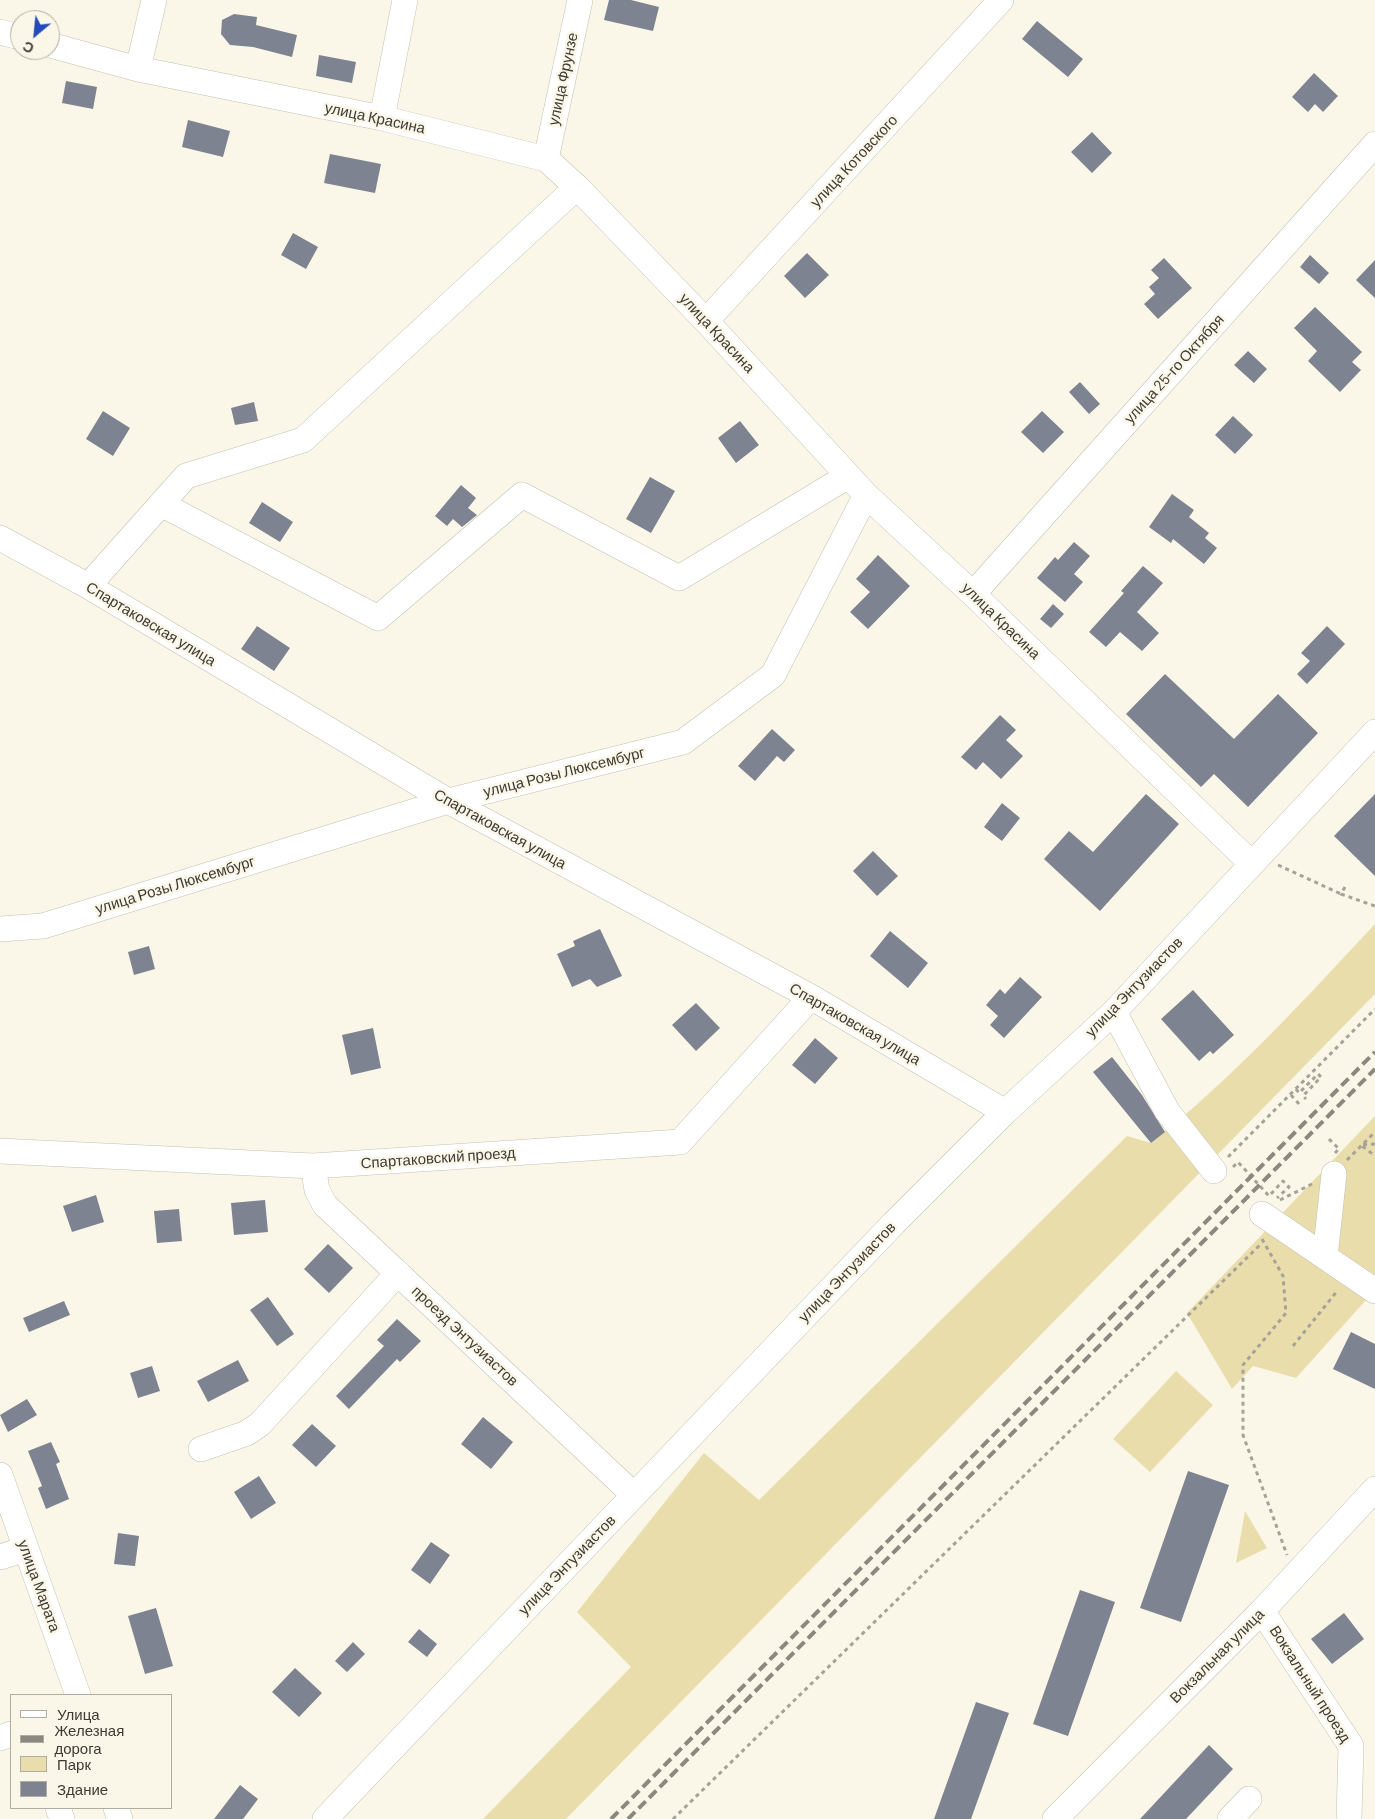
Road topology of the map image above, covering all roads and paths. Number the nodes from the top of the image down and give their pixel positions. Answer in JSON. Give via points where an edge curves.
{"nodes":[{"id":1,"x":154,"y":0,"type":"edge"},
{"id":2,"x":405,"y":0,"type":"edge"},
{"id":3,"x":580,"y":0,"type":"edge"},
{"id":4,"x":1001,"y":0,"type":"edge"},
{"id":5,"x":60,"y":49,"type":"edge"},
{"id":6,"x":138,"y":69,"type":"junction"},
{"id":7,"x":382,"y":118,"type":"junction"},
{"id":8,"x":1375,"y":144,"type":"edge"},
{"id":9,"x":546,"y":159,"type":"junction"},
{"id":10,"x":577,"y":187,"type":"junction"},
{"id":11,"x":706,"y":321,"type":"junction"},
{"id":12,"x":848,"y":476,"type":"junction"},
{"id":13,"x":866,"y":495,"type":"junction"},
{"id":14,"x":161,"y":504,"type":"junction"},
{"id":15,"x":0,"y":538,"type":"edge"},
{"id":16,"x":88,"y":586,"type":"junction"},
{"id":17,"x":973,"y":594,"type":"junction"},
{"id":18,"x":1375,"y":732,"type":"edge"},
{"id":19,"x":448,"y":801,"type":"junction"},
{"id":20,"x":1255,"y":860,"type":"junction"},
{"id":21,"x":1345,"y":887,"type":"dead end"},
{"id":22,"x":1341,"y":894,"type":"junction"},
{"id":23,"x":1375,"y":906,"type":"edge"},
{"id":24,"x":0,"y":929,"type":"edge"},
{"id":25,"x":811,"y":997,"type":"junction"},
{"id":26,"x":1375,"y":1009,"type":"edge"},
{"id":27,"x":1114,"y":1012,"type":"junction"},
{"id":28,"x":1296,"y":1089,"type":"junction"},
{"id":29,"x":1291,"y":1095,"type":"junction"},
{"id":30,"x":1306,"y":1099,"type":"dead end"},
{"id":31,"x":1300,"y":1105,"type":"dead end"},
{"id":32,"x":1005,"y":1112,"type":"junction"},
{"id":33,"x":1375,"y":1132,"type":"edge"},
{"id":34,"x":1329,"y":1139,"type":"dead end"},
{"id":35,"x":1375,"y":1144,"type":"edge"},
{"id":36,"x":1361,"y":1145,"type":"junction"},
{"id":37,"x":1339,"y":1148,"type":"dead end"},
{"id":38,"x":0,"y":1151,"type":"edge"},
{"id":39,"x":1375,"y":1156,"type":"edge"},
{"id":40,"x":313,"y":1166,"type":"junction"},
{"id":41,"x":1214,"y":1171,"type":"junction"},
{"id":42,"x":1334,"y":1174,"type":"junction"},
{"id":43,"x":1263,"y":1215,"type":"junction"},
{"id":44,"x":1262,"y":1243,"type":"junction"},
{"id":45,"x":1325,"y":1257,"type":"junction"},
{"id":46,"x":398,"y":1273,"type":"junction"},
{"id":47,"x":1375,"y":1291,"type":"edge"},
{"id":48,"x":1332,"y":1298,"type":"dead end"},
{"id":49,"x":1293,"y":1346,"type":"dead end"},
{"id":50,"x":201,"y":1449,"type":"dead end"},
{"id":51,"x":0,"y":1475,"type":"edge"},
{"id":52,"x":1375,"y":1489,"type":"edge"},
{"id":53,"x":634,"y":1495,"type":"junction"},
{"id":54,"x":25,"y":1549,"type":"junction"},
{"id":55,"x":0,"y":1557,"type":"edge"},
{"id":56,"x":1295,"y":1578,"type":"junction"},
{"id":57,"x":1262,"y":1611,"type":"junction"},
{"id":58,"x":78,"y":1694,"type":"edge"},
{"id":59,"x":1249,"y":1799,"type":"dead end"},
{"id":60,"x":325,"y":1819,"type":"edge"},
{"id":61,"x":674,"y":1819,"type":"edge"},
{"id":62,"x":1055,"y":1819,"type":"edge"},
{"id":63,"x":1230,"y":1819,"type":"edge"},
{"id":64,"x":1349,"y":1819,"type":"edge"}],
"edges":[{"from":1,"to":6,"type":"street"},
{"from":2,"to":7,"type":"street"},
{"from":3,"to":9,"type":"street","name":"улица Фрунзе"},
{"from":4,"to":11,"type":"street","name":"улица Котовского"},
{"from":5,"to":6,"type":"street","name":"улица Красина"},
{"from":6,"to":7,"type":"street","name":"улица Красина"},
{"from":7,"to":9,"type":"street","name":"улица Красина"},
{"from":8,"to":17,"type":"street","name":"улица 25-го Октября"},
{"from":9,"to":10,"type":"street","name":"улица Красина"},
{"from":10,"to":11,"type":"street","name":"улица Красина"},
{"from":10,"to":14,"type":"street","via":[[303,440],[186,476]]},
{"from":11,"to":12,"type":"street","name":"улица Красина"},
{"from":12,"to":13,"type":"street","name":"улица Красина"},
{"from":12,"to":14,"type":"street","via":[[679,578],[522,495],[378,618]]},
{"from":13,"to":17,"type":"street","name":"улица Красина"},
{"from":13,"to":19,"type":"street","name":"улица Розы Люксембург","via":[[773,675],[683,742]]},
{"from":14,"to":16,"type":"street"},
{"from":15,"to":16,"type":"street","name":"Спартаковская улица"},
{"from":16,"to":19,"type":"street","name":"Спартаковская улица"},
{"from":17,"to":20,"type":"street","name":"улица Красина"},
{"from":18,"to":20,"type":"street","name":"улица Энтузиастов"},
{"from":19,"to":24,"type":"street","name":"улица Розы Люксембург","via":[[43,926]]},
{"from":19,"to":25,"type":"street","name":"Спартаковская улица"},
{"from":20,"to":22,"type":"path"},
{"from":20,"to":27,"type":"street","name":"улица Энтузиастов"},
{"from":21,"to":22,"type":"path"},
{"from":22,"to":23,"type":"path"},
{"from":25,"to":32,"type":"street","name":"Спартаковская улица"},
{"from":25,"to":40,"type":"street","name":"Спартаковский проезд","via":[[680,1142]]},
{"from":26,"to":28,"type":"path"},
{"from":27,"to":32,"type":"street","name":"улица Энтузиастов"},
{"from":27,"to":41,"type":"street","via":[[1167,1111]]},
{"from":28,"to":29,"type":"path"},
{"from":28,"to":30,"type":"path","via":[[1299,1093],[1318,1074],[1321,1077],[1302,1096]]},
{"from":29,"to":31,"type":"path"},
{"from":29,"to":41,"type":"path"},
{"from":32,"to":53,"type":"street","name":"улица Энтузиастов"},
{"from":33,"to":36,"type":"path"},
{"from":34,"to":37,"type":"path"},
{"from":35,"to":36,"type":"path"},
{"from":36,"to":39,"type":"path"},
{"from":36,"to":42,"type":"path"},
{"from":38,"to":40,"type":"street","name":"Спартаковский проезд"},
{"from":40,"to":46,"type":"street","name":"проезд Энтузиастов","via":[[317,1190],[325,1205]]},
{"from":41,"to":43,"type":"path","via":[[1221,1178],[1238,1162],[1269,1196],[1283,1181],[1289,1187]]},
{"from":42,"to":43,"type":"path","via":[[1280,1199]]},
{"from":42,"to":45,"type":"street"},
{"from":43,"to":44,"type":"path","via":[[1260,1227]]},
{"from":43,"to":45,"type":"street"},
{"from":44,"to":56,"type":"path","via":[[1283,1276],[1286,1313],[1243,1365],[1243,1436]]},
{"from":44,"to":61,"type":"path"},
{"from":45,"to":47,"type":"street"},
{"from":46,"to":50,"type":"street","via":[[260,1424],[247,1433]]},
{"from":46,"to":53,"type":"street","name":"проезд Энтузиастов"},
{"from":48,"to":49,"type":"path"},
{"from":51,"to":54,"type":"street","name":"улица Марата"},
{"from":52,"to":56,"type":"street","name":"Вокзальная улица"},
{"from":53,"to":60,"type":"street","name":"улица Энтузиастов"},
{"from":54,"to":55,"type":"street"},
{"from":54,"to":58,"type":"street","name":"улица Марата"},
{"from":56,"to":57,"type":"street","name":"Вокзальная улица"},
{"from":57,"to":62,"type":"street","name":"Вокзальная улица"},
{"from":57,"to":64,"type":"street","name":"Вокзальный проезд","via":[[1351,1746]]},
{"from":59,"to":63,"type":"street"}]}
